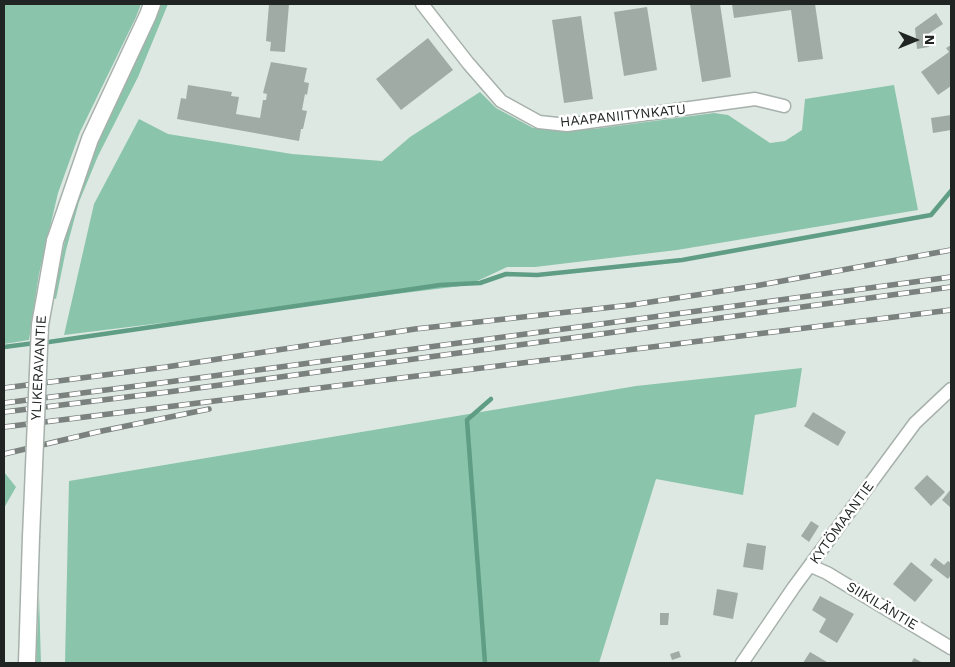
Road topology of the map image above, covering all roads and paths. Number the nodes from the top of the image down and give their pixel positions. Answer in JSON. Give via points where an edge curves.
{"nodes":[{"id":1,"x":152,"y":4,"type":"edge"},
{"id":2,"x":422,"y":4,"type":"edge"},
{"id":3,"x":784,"y":106,"type":"dead end"},
{"id":4,"x":951,"y":389,"type":"edge"},
{"id":5,"x":811,"y":566,"type":"junction"},
{"id":6,"x":951,"y":648,"type":"edge"},
{"id":7,"x":748,"y":662,"type":"edge"},
{"id":8,"x":27,"y":663,"type":"edge"}],
"edges":[{"from":1,"to":8,"type":"street","name":"YLIKERAVANTIE","bridge":true,"via":[[90,139],[56,241],[40,325]]},
{"from":2,"to":3,"type":"street","name":"HAAPANIITYNKATU","via":[[501,101],[539,122],[566,125],[755,100]]},
{"from":4,"to":5,"type":"street","name":"KYTÖMAANTIE","via":[[915,423]]},
{"from":5,"to":6,"type":"street","name":"SIIKILÄNTIE","via":[[827,572]]},
{"from":5,"to":7,"type":"street","name":"KYTÖMAANTIE","via":[[794,587]]}]}
